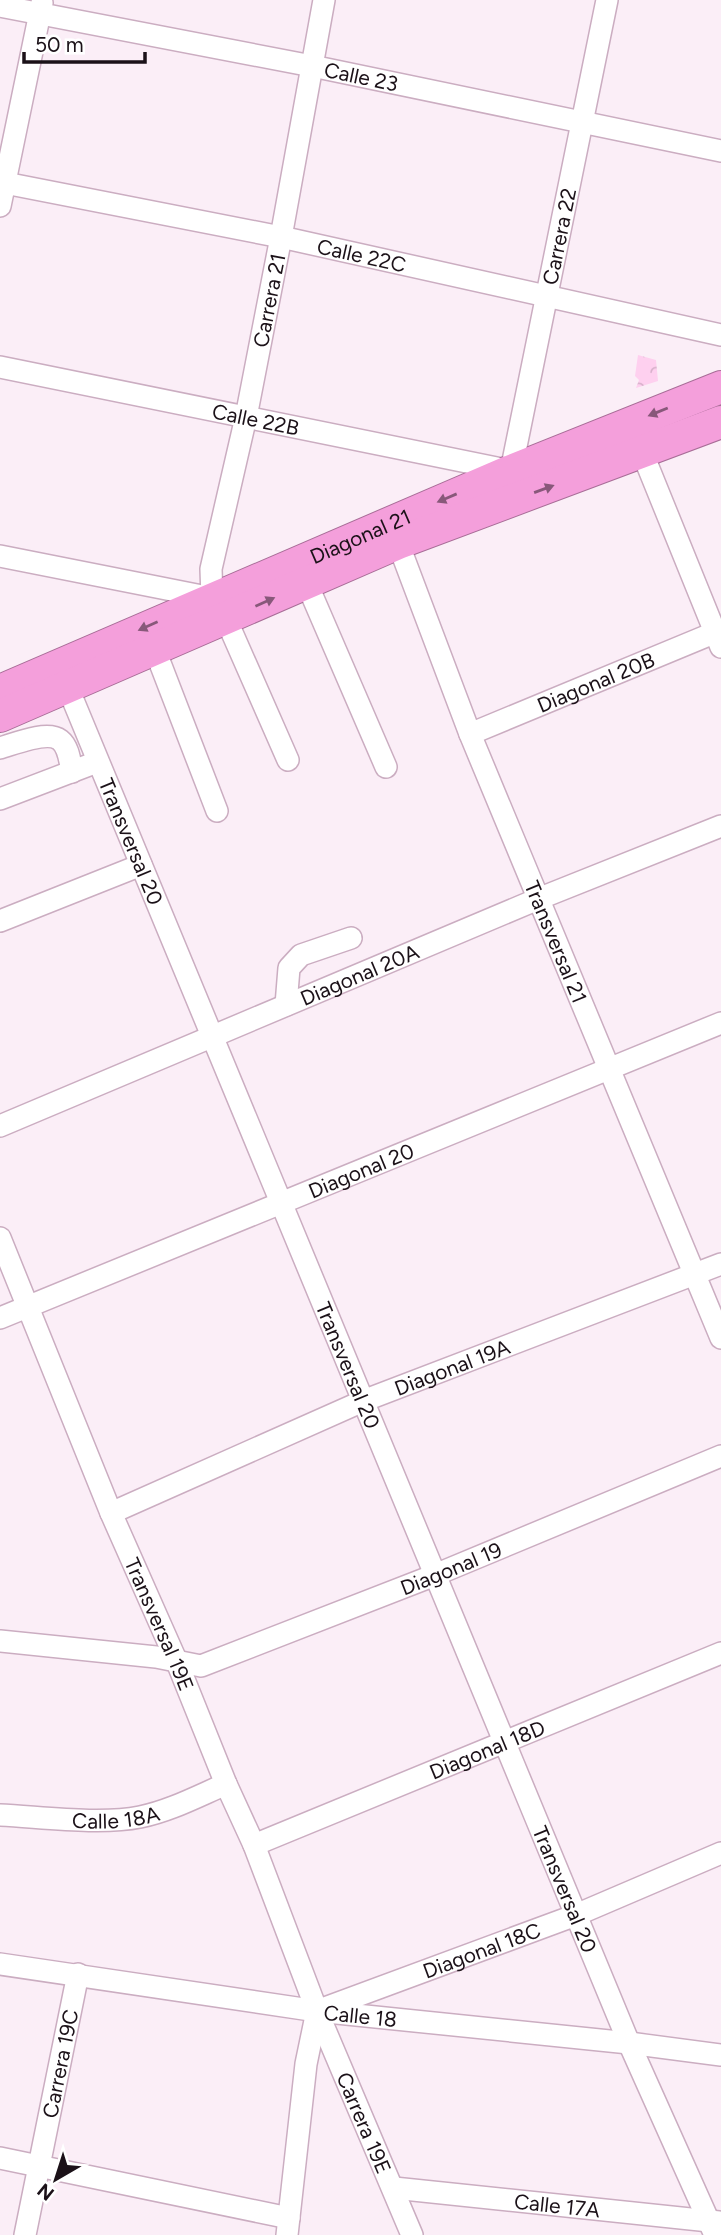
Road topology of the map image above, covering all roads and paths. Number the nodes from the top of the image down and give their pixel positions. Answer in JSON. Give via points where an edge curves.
{"nodes":[{"id":1,"x":324,"y":0,"type":"edge"},
{"id":2,"x":607,"y":0,"type":"edge"},
{"id":3,"x":0,"y":6,"type":"edge"},
{"id":4,"x":41,"y":7,"type":"edge"},
{"id":5,"x":312,"y":66,"type":"junction"},
{"id":6,"x":582,"y":122,"type":"junction"},
{"id":7,"x":721,"y":152,"type":"edge"},
{"id":8,"x":2,"y":182,"type":"edge"},
{"id":9,"x":0,"y":206,"type":"edge"},
{"id":10,"x":281,"y":237,"type":"junction"},
{"id":11,"x":548,"y":296,"type":"junction"},
{"id":12,"x":721,"y":335,"type":"edge"},
{"id":13,"x":0,"y":367,"type":"edge"},
{"id":14,"x":721,"y":387,"type":"edge"},
{"id":15,"x":246,"y":418,"type":"junction"},
{"id":16,"x":721,"y":422,"type":"edge"},
{"id":17,"x":642,"y":452,"type":"junction"},
{"id":18,"x":511,"y":471,"type":"junction"},
{"id":19,"x":398,"y":543,"type":"junction"},
{"id":20,"x":0,"y":556,"type":"edge"},
{"id":21,"x":307,"y":584,"type":"junction"},
{"id":22,"x":219,"y":609,"type":"junction"},
{"id":23,"x":719,"y":637,"type":"edge"},
{"id":24,"x":155,"y":650,"type":"junction"},
{"id":25,"x":68,"y":688,"type":"junction"},
{"id":26,"x":0,"y":691,"type":"edge"},
{"id":27,"x":0,"y":716,"type":"edge"},
{"id":28,"x":470,"y":734,"type":"junction"},
{"id":29,"x":0,"y":748,"type":"edge"},
{"id":30,"x":288,"y":760,"type":"dead end"},
{"id":31,"x":97,"y":762,"type":"junction"},
{"id":32,"x":386,"y":767,"type":"dead end"},
{"id":33,"x":72,"y":772,"type":"junction"},
{"id":34,"x":0,"y":799,"type":"edge"},
{"id":35,"x":217,"y":811,"type":"dead end"},
{"id":36,"x":721,"y":826,"type":"edge"},
{"id":37,"x":141,"y":865,"type":"junction"},
{"id":38,"x":538,"y":899,"type":"junction"},
{"id":39,"x":0,"y":921,"type":"edge"},
{"id":40,"x":351,"y":938,"type":"dead end"},
{"id":41,"x":286,"y":1005,"type":"junction"},
{"id":42,"x":721,"y":1023,"type":"edge"},
{"id":43,"x":212,"y":1036,"type":"junction"},
{"id":44,"x":610,"y":1070,"type":"junction"},
{"id":45,"x":0,"y":1126,"type":"edge"},
{"id":46,"x":280,"y":1201,"type":"junction"},
{"id":47,"x":0,"y":1238,"type":"edge"},
{"id":48,"x":721,"y":1264,"type":"edge"},
{"id":49,"x":695,"y":1276,"type":"junction"},
{"id":50,"x":28,"y":1306,"type":"junction"},
{"id":51,"x":0,"y":1318,"type":"edge"},
{"id":52,"x":721,"y":1338,"type":"edge"},
{"id":53,"x":363,"y":1401,"type":"junction"},
{"id":54,"x":721,"y":1457,"type":"edge"},
{"id":55,"x":111,"y":1513,"type":"junction"},
{"id":56,"x":435,"y":1575,"type":"junction"},
{"id":57,"x":0,"y":1641,"type":"edge"},
{"id":58,"x":721,"y":1653,"type":"edge"},
{"id":59,"x":177,"y":1662,"type":"junction"},
{"id":60,"x":504,"y":1743,"type":"junction"},
{"id":61,"x":226,"y":1784,"type":"junction"},
{"id":62,"x":0,"y":1815,"type":"edge"},
{"id":63,"x":254,"y":1845,"type":"junction"},
{"id":64,"x":721,"y":1853,"type":"edge"},
{"id":65,"x":576,"y":1915,"type":"junction"},
{"id":66,"x":0,"y":1964,"type":"edge"},
{"id":67,"x":78,"y":1974,"type":"junction"},
{"id":68,"x":317,"y":2011,"type":"junction"},
{"id":69,"x":629,"y":2043,"type":"junction"},
{"id":70,"x":717,"y":2051,"type":"edge"},
{"id":71,"x":0,"y":2158,"type":"edge"},
{"id":72,"x":39,"y":2166,"type":"junction"},
{"id":73,"x":394,"y":2188,"type":"junction"},
{"id":74,"x":715,"y":2226,"type":"edge"},
{"id":75,"x":288,"y":2227,"type":"edge"},
{"id":76,"x":25,"y":2235,"type":"edge"},
{"id":77,"x":412,"y":2235,"type":"edge"}],
"edges":[{"from":1,"to":5,"type":"street","name":"Carrera 21"},
{"from":2,"to":6,"type":"street","name":"Carrera 22"},
{"from":3,"to":4,"type":"street","name":"Calle 23"},
{"from":4,"to":5,"type":"street","name":"Calle 23"},
{"from":4,"to":8,"type":"street"},
{"from":5,"to":6,"type":"street","name":"Calle 23"},
{"from":5,"to":10,"type":"street","name":"Carrera 21"},
{"from":6,"to":7,"type":"street","name":"Calle 23"},
{"from":6,"to":11,"type":"street","name":"Carrera 22"},
{"from":8,"to":9,"type":"street"},
{"from":8,"to":10,"type":"street","name":"Calle 22C"},
{"from":10,"to":11,"type":"street","name":"Calle 22C"},
{"from":10,"to":15,"type":"street","name":"Carrera 21"},
{"from":11,"to":12,"type":"street","name":"Calle 22C"},
{"from":11,"to":18,"type":"street","name":"Carrera 22"},
{"from":13,"to":15,"type":"street","name":"Calle 22B"},
{"from":14,"to":18,"type":"highway","name":"Diagonal 21","one_way":true},
{"from":15,"to":18,"type":"street","name":"Calle 22B"},
{"from":15,"to":22,"type":"street","name":"Carrera 21","via":[[211,569]]},
{"from":16,"to":17,"type":"highway","name":"Diagonal 21"},
{"from":19,"to":17,"type":"highway","name":"Diagonal 21","one_way":true},
{"from":17,"to":23,"type":"street"},
{"from":18,"to":22,"type":"highway","name":"Diagonal 21","one_way":true},
{"from":19,"to":21,"type":"highway","name":"Diagonal 21"},
{"from":19,"to":28,"type":"street","name":"Transversal 21"},
{"from":20,"to":22,"type":"street"},
{"from":22,"to":21,"type":"highway","name":"Diagonal 21","one_way":true},
{"from":21,"to":32,"type":"street"},
{"from":22,"to":24,"type":"highway","name":"Diagonal 21"},
{"from":22,"to":26,"type":"highway","name":"Diagonal 21","one_way":true},
{"from":22,"to":30,"type":"street"},
{"from":23,"to":28,"type":"street","name":"Diagonal 20B"},
{"from":24,"to":25,"type":"highway","name":"Diagonal 21"},
{"from":24,"to":35,"type":"street"},
{"from":25,"to":27,"type":"highway","name":"Diagonal 21"},
{"from":25,"to":31,"type":"street","name":"Transversal 20"},
{"from":28,"to":38,"type":"street","name":"Transversal 21"},
{"from":29,"to":33,"type":"street","via":[[30,738],[54,737],[68,752]]},
{"from":31,"to":33,"type":"street"},
{"from":31,"to":37,"type":"street","name":"Transversal 20"},
{"from":33,"to":34,"type":"street"},
{"from":36,"to":38,"type":"street","name":"Diagonal 20A"},
{"from":37,"to":39,"type":"street"},
{"from":37,"to":43,"type":"street","name":"Transversal 20"},
{"from":38,"to":41,"type":"street","name":"Diagonal 20A"},
{"from":38,"to":44,"type":"street","name":"Transversal 21"},
{"from":40,"to":41,"type":"street","via":[[301,955],[289,968]]},
{"from":41,"to":43,"type":"street","name":"Diagonal 20A"},
{"from":42,"to":44,"type":"street","name":"Diagonal 20"},
{"from":43,"to":45,"type":"street","name":"Diagonal 20A"},
{"from":43,"to":46,"type":"street","name":"Transversal 20"},
{"from":44,"to":46,"type":"street","name":"Diagonal 20"},
{"from":44,"to":49,"type":"street","name":"Transversal 21"},
{"from":46,"to":50,"type":"street","name":"Diagonal 20"},
{"from":46,"to":53,"type":"street","name":"Transversal 20"},
{"from":47,"to":50,"type":"street","name":"Transversal 19E"},
{"from":48,"to":49,"type":"street","name":"Diagonal 19A"},
{"from":49,"to":52,"type":"street","name":"Transversal 21"},
{"from":49,"to":53,"type":"street","name":"Diagonal 19A"},
{"from":50,"to":51,"type":"street","name":"Diagonal 20"},
{"from":50,"to":55,"type":"street","name":"Transversal 19E"},
{"from":53,"to":55,"type":"street","name":"Diagonal 19A"},
{"from":53,"to":56,"type":"street","name":"Transversal 20"},
{"from":54,"to":56,"type":"street","name":"Diagonal 19"},
{"from":55,"to":59,"type":"street","name":"Transversal 19E"},
{"from":56,"to":59,"type":"street","name":"Diagonal 19","via":[[201,1666]]},
{"from":56,"to":60,"type":"street","name":"Transversal 20"},
{"from":57,"to":59,"type":"street","name":"Diagonal 19"},
{"from":58,"to":60,"type":"street","name":"Diagonal 18D"},
{"from":59,"to":61,"type":"street","name":"Transversal 19E"},
{"from":60,"to":63,"type":"street","name":"Diagonal 18D"},
{"from":60,"to":65,"type":"street","name":"Transversal 20"},
{"from":61,"to":62,"type":"street","name":"Calle 18A","via":[[139,1817],[103,1820]]},
{"from":61,"to":63,"type":"street","name":"Transversal 19E"},
{"from":63,"to":68,"type":"street","name":"Transversal 19E"},
{"from":64,"to":65,"type":"street","name":"Diagonal 18C"},
{"from":65,"to":68,"type":"street","name":"Diagonal 18C"},
{"from":65,"to":69,"type":"street","name":"Transversal 20"},
{"from":66,"to":67,"type":"street","name":"Calle 18"},
{"from":67,"to":68,"type":"street","name":"Calle 18"},
{"from":67,"to":72,"type":"street","name":"Carrera 19C"},
{"from":68,"to":69,"type":"street","name":"Calle 18"},
{"from":68,"to":73,"type":"street","name":"Carrera 19E"},
{"from":68,"to":75,"type":"street","via":[[306,2064]]},
{"from":69,"to":70,"type":"street","name":"Calle 18"},
{"from":69,"to":74,"type":"street","name":"Transversal 20"},
{"from":71,"to":72,"type":"street"},
{"from":72,"to":75,"type":"street"},
{"from":72,"to":76,"type":"street","name":"Carrera 19C"},
{"from":73,"to":74,"type":"street","name":"Calle 17A"},
{"from":73,"to":77,"type":"street","name":"Carrera 19E"}]}
